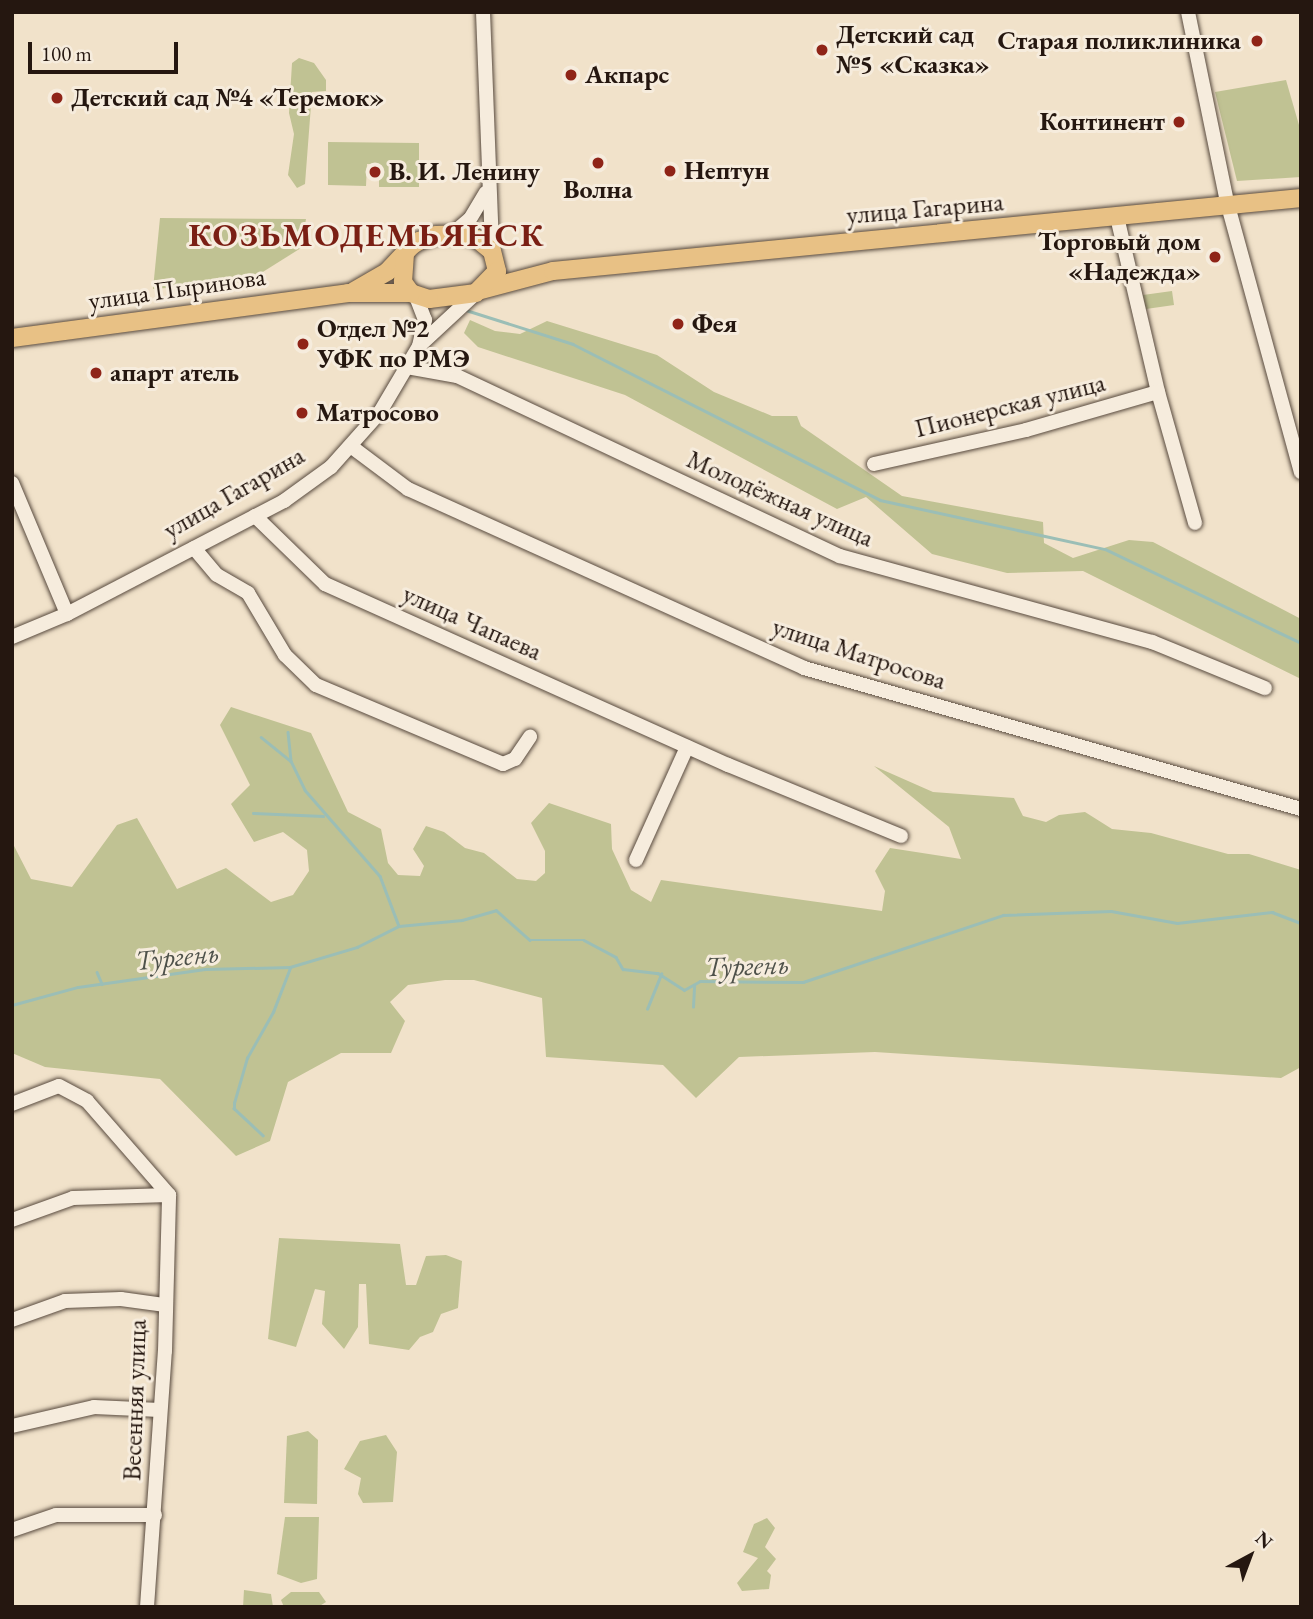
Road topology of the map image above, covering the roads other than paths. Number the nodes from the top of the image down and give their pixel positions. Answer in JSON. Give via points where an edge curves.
{"nodes":[{"id":1,"x":484,"y":12,"type":"edge"},
{"id":2,"x":1188,"y":12,"type":"edge"},
{"id":3,"x":487,"y":191,"type":"junction"},
{"id":4,"x":1301,"y":198,"type":"edge"},
{"id":5,"x":1227,"y":202,"type":"junction"},
{"id":6,"x":1116,"y":217,"type":"junction"},
{"id":7,"x":452,"y":234,"type":"junction"},
{"id":8,"x":405,"y":253,"type":"junction"},
{"id":9,"x":494,"y":255,"type":"junction"},
{"id":10,"x":553,"y":271,"type":"junction"},
{"id":11,"x":478,"y":291,"type":"junction"},
{"id":12,"x":348,"y":293,"type":"junction"},
{"id":13,"x":414,"y":295,"type":"junction"},
{"id":14,"x":12,"y":338,"type":"edge"},
{"id":15,"x":419,"y":346,"type":"junction"},
{"id":16,"x":407,"y":367,"type":"junction"},
{"id":17,"x":1158,"y":392,"type":"junction"},
{"id":18,"x":352,"y":447,"type":"junction"},
{"id":19,"x":874,"y":464,"type":"dead end"},
{"id":20,"x":1301,"y":472,"type":"edge"},
{"id":21,"x":12,"y":483,"type":"edge"},
{"id":22,"x":255,"y":516,"type":"junction"},
{"id":23,"x":1195,"y":523,"type":"dead end"},
{"id":24,"x":194,"y":548,"type":"junction"},
{"id":25,"x":66,"y":614,"type":"junction"},
{"id":26,"x":12,"y":637,"type":"edge"},
{"id":27,"x":1265,"y":688,"type":"dead end"},
{"id":28,"x":530,"y":737,"type":"dead end"},
{"id":29,"x":687,"y":747,"type":"junction"},
{"id":30,"x":1301,"y":809,"type":"edge"},
{"id":31,"x":901,"y":836,"type":"dead end"},
{"id":32,"x":636,"y":860,"type":"dead end"},
{"id":33,"x":12,"y":1104,"type":"edge"},
{"id":34,"x":169,"y":1195,"type":"junction"},
{"id":35,"x":12,"y":1220,"type":"edge"},
{"id":36,"x":164,"y":1306,"type":"junction"},
{"id":37,"x":12,"y":1320,"type":"edge"},
{"id":38,"x":160,"y":1410,"type":"junction"},
{"id":39,"x":12,"y":1426,"type":"edge"},
{"id":40,"x":155,"y":1515,"type":"junction"},
{"id":41,"x":12,"y":1530,"type":"edge"},
{"id":42,"x":147,"y":1607,"type":"edge"}],
"edges":[{"from":1,"to":3,"type":"street"},
{"from":2,"to":5,"type":"street"},
{"from":3,"to":7,"type":"street","via":[[470,219]]},
{"from":3,"to":9,"type":"street"},
{"from":4,"to":5,"type":"main road","name":"улица Гагарина"},
{"from":5,"to":6,"type":"main road","name":"улица Гагарина"},
{"from":5,"to":20,"type":"street"},
{"from":6,"to":10,"type":"main road","name":"улица Гагарина"},
{"from":6,"to":17,"type":"street"},
{"from":7,"to":8,"type":"main road","via":[[427,237]]},
{"from":7,"to":9,"type":"main road","via":[[470,236]]},
{"from":8,"to":12,"type":"main road","name":"улица Пыринова","via":[[388,271]]},
{"from":8,"to":13,"type":"main road","via":[[402,277]]},
{"from":9,"to":10,"type":"main road","name":"улица Гагарина","via":[[520,269]]},
{"from":9,"to":11,"type":"main road","via":[[496,271]]},
{"from":10,"to":11,"type":"main road","name":"улица Гагарина"},
{"from":11,"to":13,"type":"main road","via":[[442,300]]},
{"from":11,"to":15,"type":"street","name":"улица Гагарина"},
{"from":12,"to":13,"type":"main road","name":"улица Пыринова"},
{"from":12,"to":14,"type":"main road","name":"улица Пыринова"},
{"from":13,"to":15,"type":"street","name":"улица Гагарина","via":[[425,320]]},
{"from":15,"to":16,"type":"street","name":"улица Гагарина"},
{"from":16,"to":18,"type":"street","name":"улица Гагарина"},
{"from":16,"to":27,"type":"street","name":"Молодёжная улица","via":[[457,376],[840,556],[1152,642]]},
{"from":17,"to":19,"type":"street","name":"Пионерская улица","via":[[1026,430]]},
{"from":17,"to":23,"type":"street"},
{"from":18,"to":22,"type":"street","name":"улица Гагарина","via":[[306,486]]},
{"from":18,"to":30,"type":"street","name":"улица Матросова","via":[[408,489],[804,667]]},
{"from":21,"to":25,"type":"street"},
{"from":22,"to":24,"type":"street","name":"улица Гагарина"},
{"from":22,"to":29,"type":"street","name":"улица Чапаева","via":[[325,584]]},
{"from":24,"to":25,"type":"street","name":"улица Гагарина"},
{"from":24,"to":28,"type":"street","via":[[217,575],[248,593],[285,655],[316,685],[503,764],[514,759]]},
{"from":25,"to":26,"type":"street","name":"улица Гагарина"},
{"from":29,"to":31,"type":"street","name":"улица Чапаева"},
{"from":29,"to":32,"type":"street"},
{"from":33,"to":34,"type":"street","via":[[59,1086],[86,1101]]},
{"from":34,"to":35,"type":"street","via":[[73,1198]]},
{"from":34,"to":36,"type":"street","name":"Весенняя улица"},
{"from":36,"to":37,"type":"street","via":[[121,1299],[65,1301]]},
{"from":36,"to":38,"type":"street","name":"Весенняя улица"},
{"from":38,"to":39,"type":"street","via":[[94,1408]]},
{"from":38,"to":40,"type":"street","name":"Весенняя улица"},
{"from":40,"to":41,"type":"street","via":[[56,1515]]},
{"from":40,"to":42,"type":"street","name":"Весенняя улица"}]}
